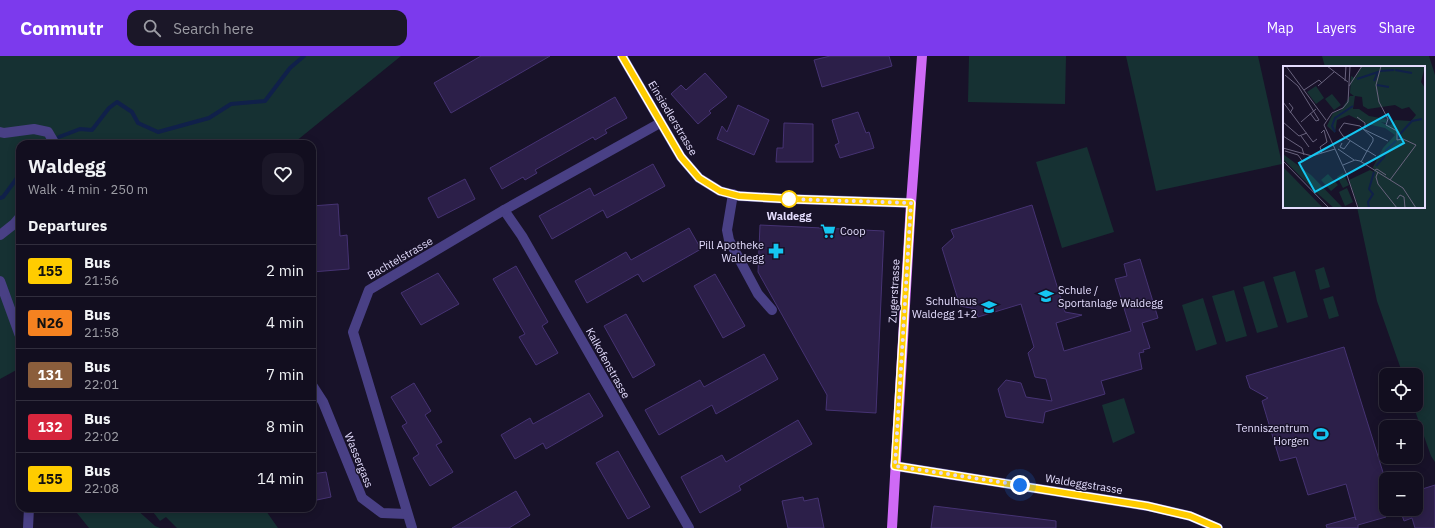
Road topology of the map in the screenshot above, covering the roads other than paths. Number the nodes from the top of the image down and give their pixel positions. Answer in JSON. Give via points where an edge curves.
{"nodes":[{"id":1,"x":622,"y":56,"type":"edge"},
{"id":2,"x":922,"y":56,"type":"edge"},
{"id":3,"x":660,"y":123,"type":"junction"},
{"id":4,"x":0,"y":132,"type":"edge"},
{"id":5,"x":53,"y":140,"type":"edge"},
{"id":6,"x":733,"y":194,"type":"junction"},
{"id":7,"x":911,"y":203,"type":"junction"},
{"id":8,"x":504,"y":210,"type":"junction"},
{"id":9,"x":16,"y":222,"type":"edge"},
{"id":10,"x":0,"y":235,"type":"edge"},
{"id":11,"x":0,"y":282,"type":"edge"},
{"id":12,"x":772,"y":310,"type":"dead end"},
{"id":13,"x":16,"y":325,"type":"edge"},
{"id":14,"x":316,"y":391,"type":"edge"},
{"id":15,"x":895,"y":466,"type":"junction"},
{"id":16,"x":29,"y":512,"type":"edge"},
{"id":17,"x":407,"y":514,"type":"junction"},
{"id":18,"x":28,"y":528,"type":"edge"},
{"id":19,"x":412,"y":528,"type":"edge"},
{"id":20,"x":689,"y":528,"type":"edge"},
{"id":21,"x":892,"y":528,"type":"edge"},
{"id":22,"x":1218,"y":528,"type":"edge"}],
"edges":[{"from":1,"to":3,"type":"street","name":"Einsiedlerstrasse"},
{"from":2,"to":7,"type":"main road","name":"Zugerstrasse"},
{"from":3,"to":6,"type":"street","name":"Einsiedlerstrasse","via":[[681,157],[699,178],[720,191]]},
{"from":3,"to":8,"type":"street","name":"Bachtelstrasse"},
{"from":4,"to":5,"type":"street","via":[[34,129],[48,132]]},
{"from":6,"to":7,"type":"street","name":"Einsiedlerstrasse","via":[[789,199]]},
{"from":6,"to":12,"type":"street","via":[[727,230],[729,240],[758,294]]},
{"from":7,"to":15,"type":"main road","name":"Zugerstrasse"},
{"from":8,"to":17,"type":"street","name":"Bachtelstrasse","via":[[369,290],[353,332]]},
{"from":8,"to":20,"type":"street","name":"Kalkofenstrasse","via":[[522,236]]},
{"from":9,"to":10,"type":"street"},
{"from":11,"to":13,"type":"street"},
{"from":14,"to":17,"type":"street","name":"Wassergass","via":[[323,402],[362,498],[382,513]]},
{"from":15,"to":21,"type":"main road","name":"Zugerstrasse"},
{"from":15,"to":22,"type":"street","name":"Waldeggstrasse","via":[[1147,506],[1190,516]]},
{"from":16,"to":18,"type":"street"},
{"from":17,"to":19,"type":"street","name":"Bachtelstrasse"}]}
